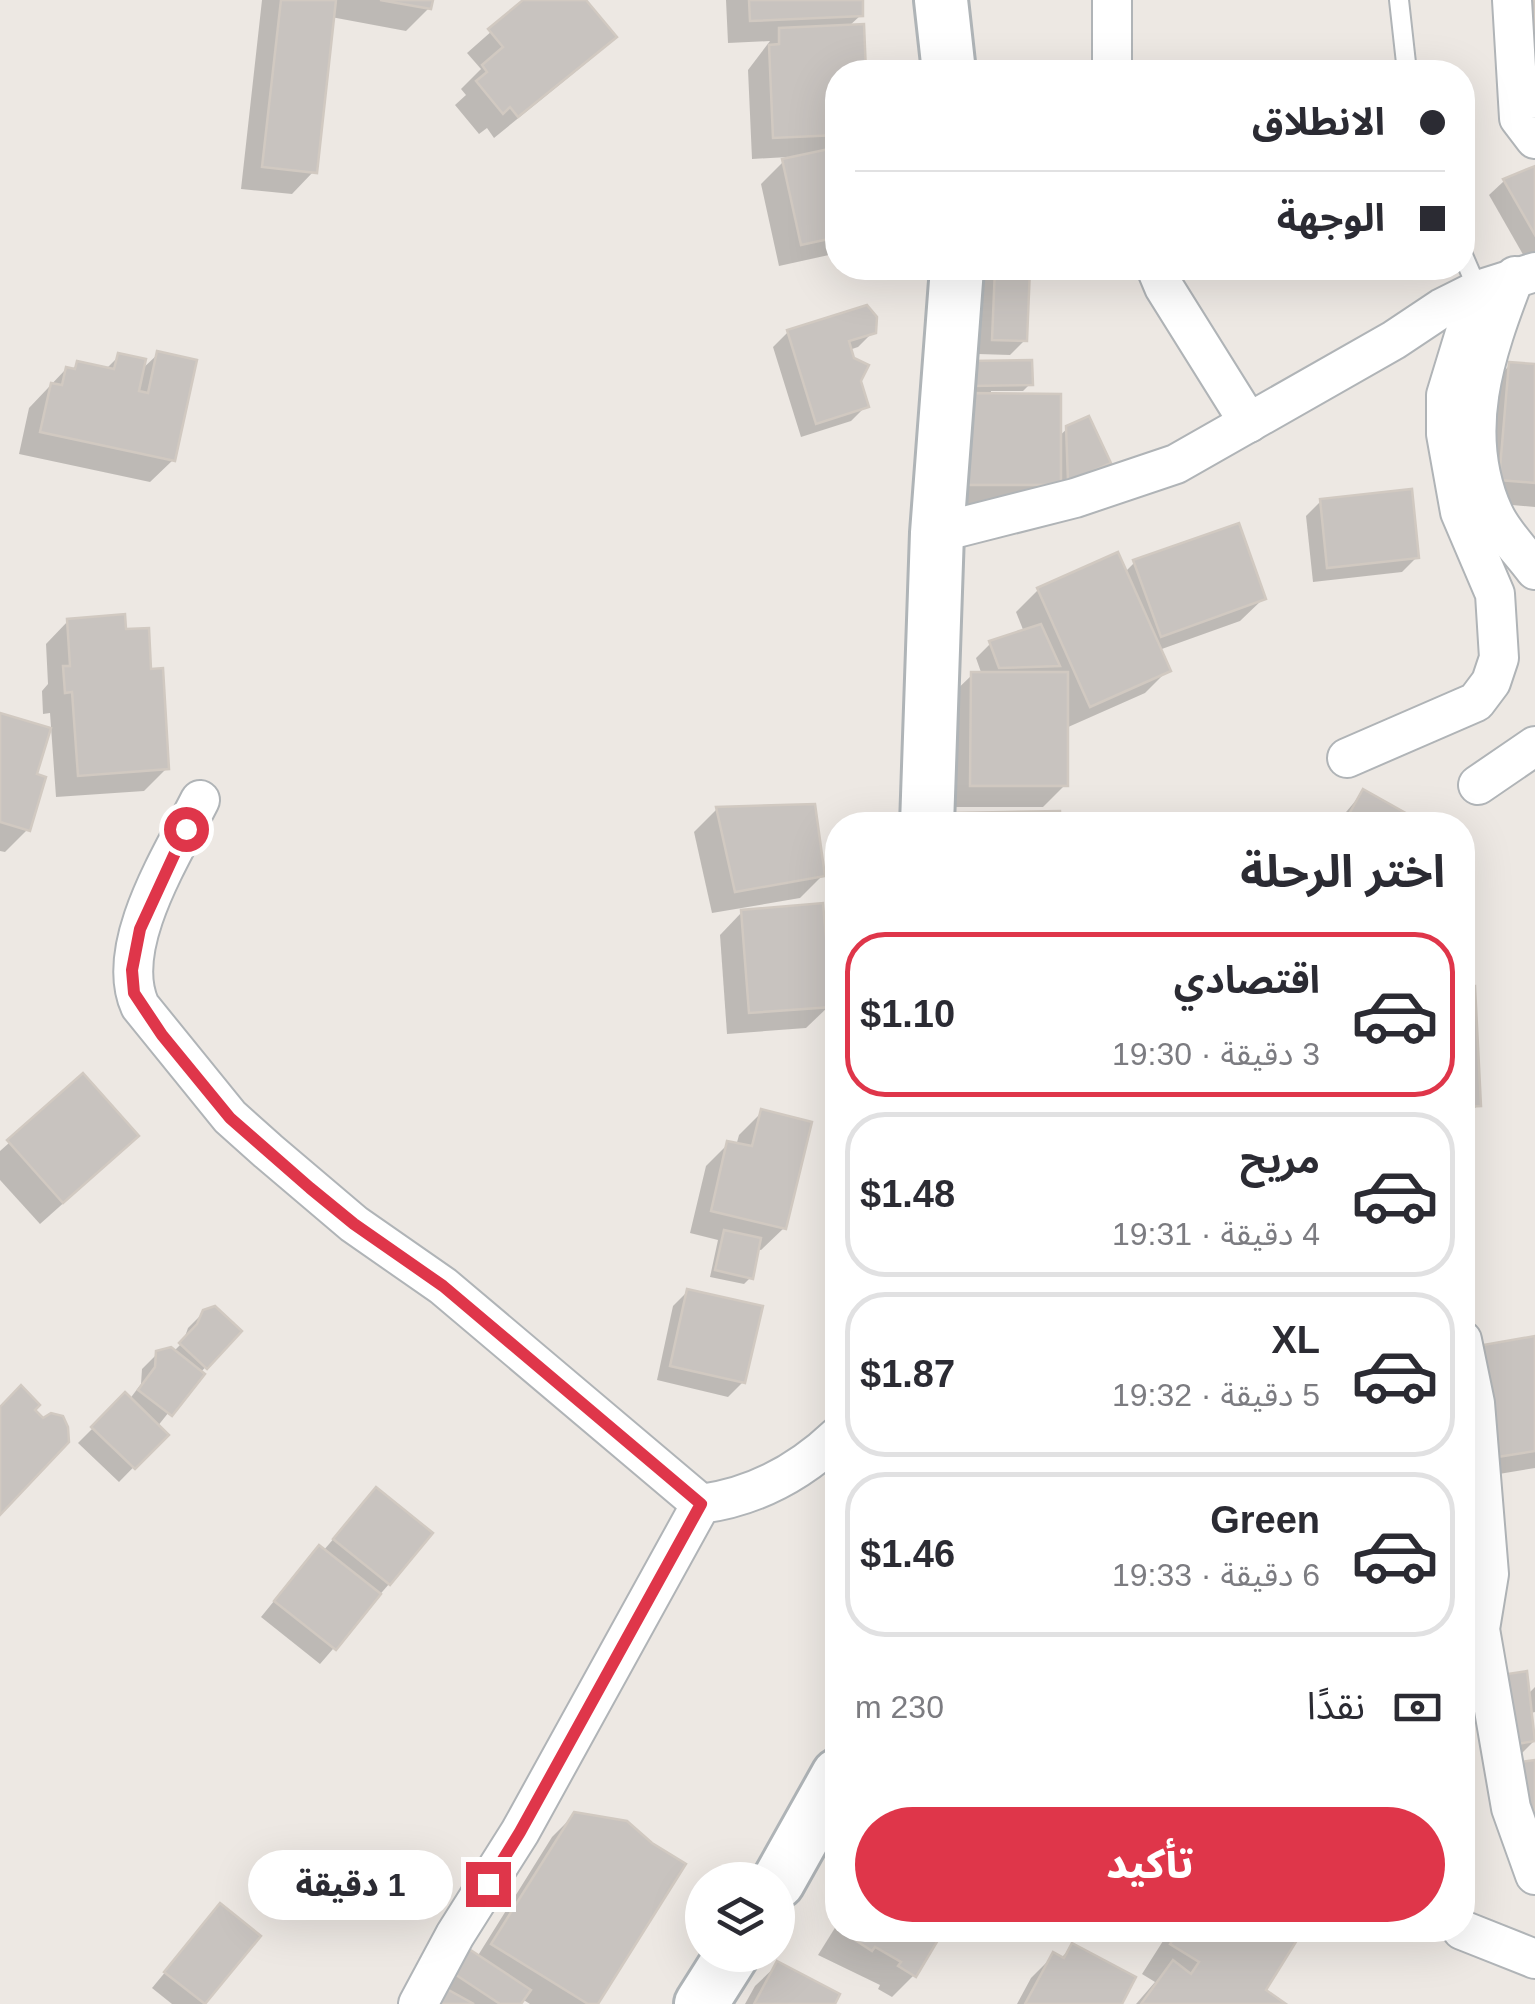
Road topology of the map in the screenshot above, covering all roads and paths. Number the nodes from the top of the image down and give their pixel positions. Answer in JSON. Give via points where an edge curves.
{"nodes":[{"id":1,"x":941,"y":0,"type":"edge"},
{"id":2,"x":1112,"y":0,"type":"edge"},
{"id":3,"x":1400,"y":0,"type":"edge"},
{"id":4,"x":1512,"y":0,"type":"edge"},
{"id":5,"x":948,"y":60,"type":"edge"},
{"id":6,"x":1112,"y":60,"type":"edge"},
{"id":7,"x":1407,"y":60,"type":"edge"},
{"id":8,"x":1535,"y":139,"type":"edge"},
{"id":9,"x":1525,"y":274,"type":"edge"},
{"id":10,"x":956,"y":280,"type":"edge"},
{"id":11,"x":1161,"y":280,"type":"edge"},
{"id":12,"x":1474,"y":280,"type":"edge"},
{"id":13,"x":1478,"y":290,"type":"junction"},
{"id":14,"x":1249,"y":423,"type":"junction"},
{"id":15,"x":937,"y":532,"type":"junction"},
{"id":16,"x":1535,"y":570,"type":"edge"},
{"id":17,"x":1535,"y":746,"type":"edge"},
{"id":18,"x":1347,"y":758,"type":"dead end"},
{"id":19,"x":1478,"y":785,"type":"dead end"},
{"id":20,"x":200,"y":800,"type":"dead end"},
{"id":21,"x":926,"y":812,"type":"edge"},
{"id":22,"x":1475,"y":1403,"type":"edge"},
{"id":23,"x":825,"y":1448,"type":"edge"},
{"id":24,"x":701,"y":1504,"type":"junction"},
{"id":25,"x":825,"y":1799,"type":"edge"},
{"id":26,"x":789,"y":1862,"type":"edge"},
{"id":27,"x":1535,"y":1875,"type":"edge"},
{"id":28,"x":1475,"y":1935,"type":"edge"},
{"id":29,"x":1535,"y":1959,"type":"edge"},
{"id":30,"x":721,"y":1972,"type":"edge"},
{"id":31,"x":418,"y":2004,"type":"edge"},
{"id":32,"x":701,"y":2004,"type":"edge"}],
"edges":[{"from":1,"to":5,"type":"main road"},
{"from":2,"to":6,"type":"street"},
{"from":3,"to":7,"type":"lane"},
{"from":4,"to":8,"type":"street","via":[[1519,118]]},
{"from":9,"to":13,"type":"street"},
{"from":9,"to":16,"type":"street","via":[[1491,339],[1477,397],[1477,460],[1496,518]]},
{"from":10,"to":15,"type":"main road"},
{"from":11,"to":14,"type":"street"},
{"from":12,"to":13,"type":"lane"},
{"from":13,"to":14,"type":"street"},
{"from":13,"to":18,"type":"street","via":[[1446,395],[1446,434],[1460,512],[1495,594],[1499,658],[1476,702]]},
{"from":14,"to":15,"type":"street","via":[[1176,464],[1075,498]]},
{"from":15,"to":21,"type":"main road"},
{"from":17,"to":19,"type":"street"},
{"from":20,"to":24,"type":"street","via":[[140,929],[132,982],[140,1006],[230,1118],[354,1224],[443,1286]]},
{"from":22,"to":27,"type":"street","via":[[1489,1574],[1480,1628],[1511,1808]]},
{"from":23,"to":24,"type":"street","via":[[763,1488]]},
{"from":24,"to":31,"type":"street"},
{"from":25,"to":26,"type":"main road"},
{"from":28,"to":29,"type":"street"},
{"from":30,"to":32,"type":"main road"}]}
